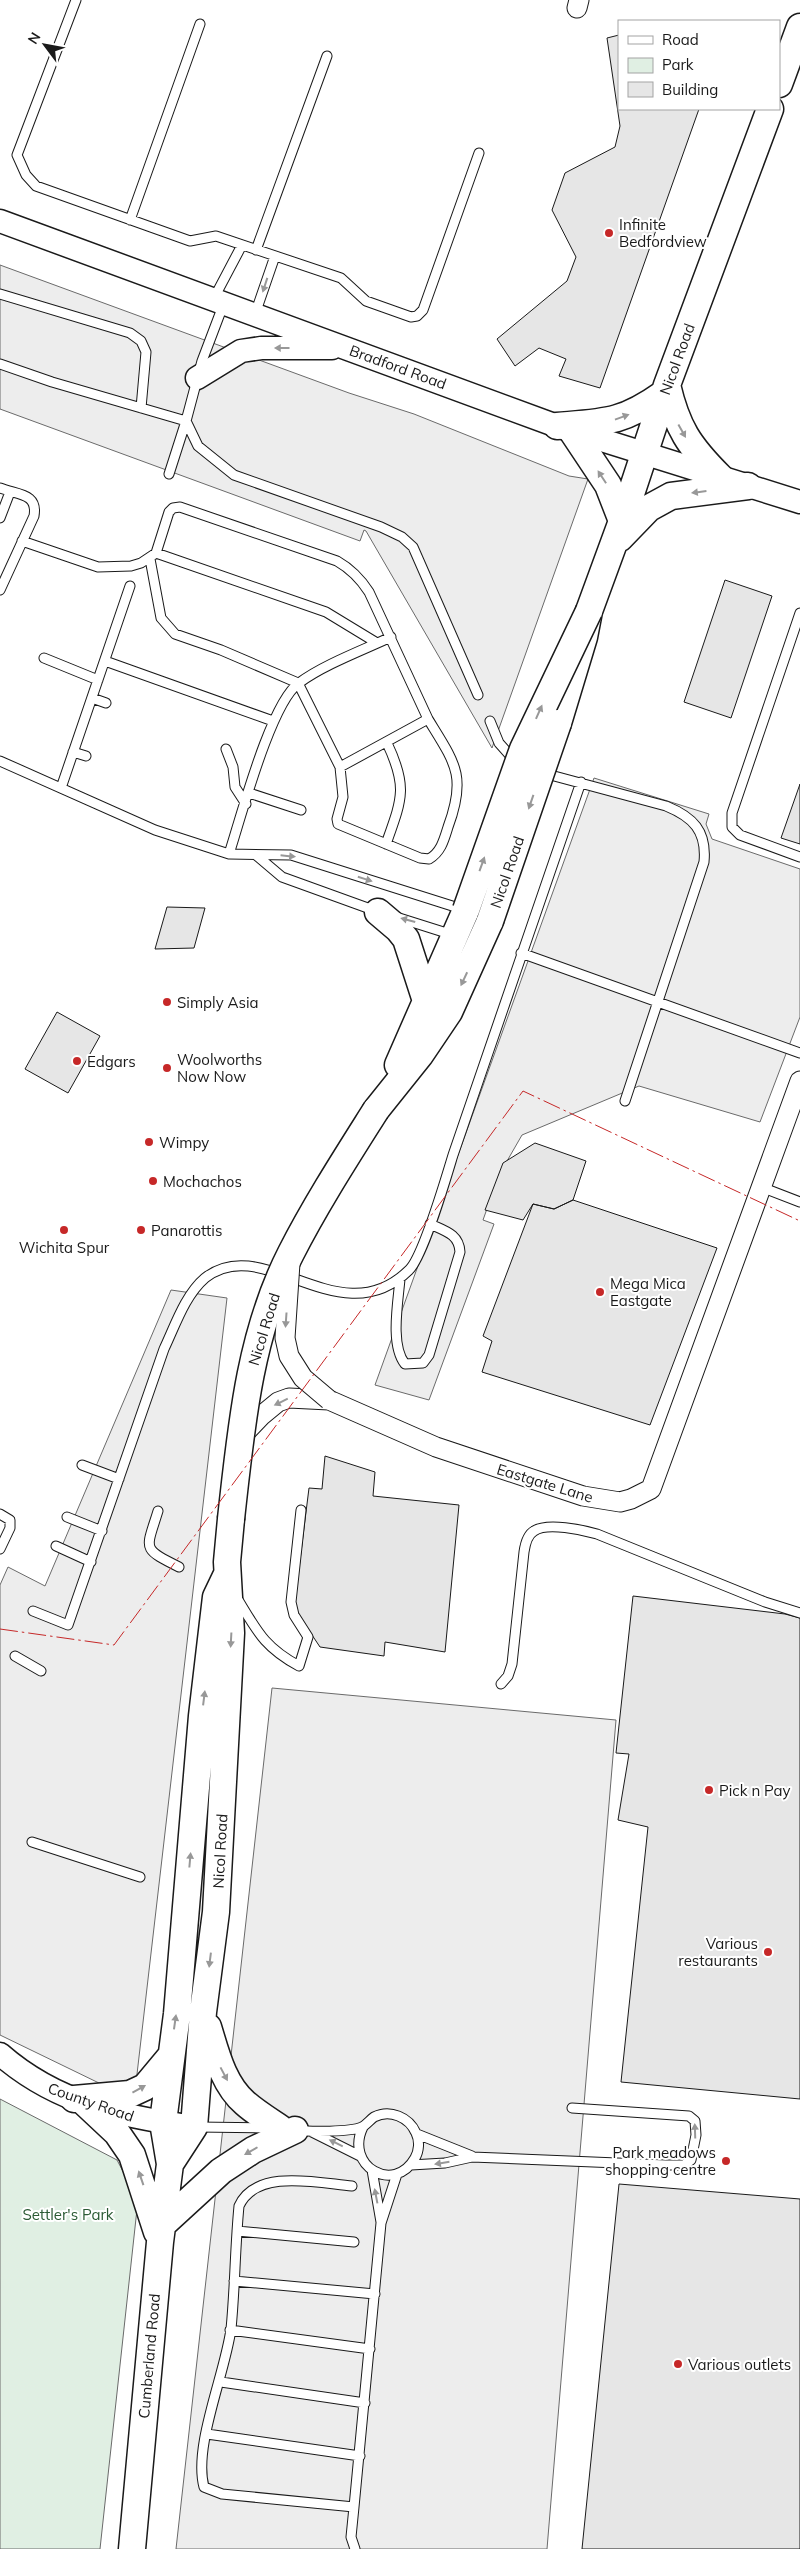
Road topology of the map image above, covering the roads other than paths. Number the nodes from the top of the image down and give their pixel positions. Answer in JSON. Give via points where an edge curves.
{"nodes":[{"id":1,"x":76,"y":0,"type":"edge"},
{"id":2,"x":200,"y":24,"type":"dead end"},
{"id":3,"x":800,"y":27,"type":"edge"},
{"id":4,"x":327,"y":56,"type":"dead end"},
{"id":5,"x":780,"y":81,"type":"edge"},
{"id":6,"x":770,"y":110,"type":"edge"},
{"id":7,"x":479,"y":153,"type":"dead end"},
{"id":8,"x":130,"y":220,"type":"junction"},
{"id":9,"x":0,"y":221,"type":"edge"},
{"id":10,"x":242,"y":245,"type":"junction"},
{"id":11,"x":256,"y":250,"type":"junction"},
{"id":12,"x":275,"y":256,"type":"junction"},
{"id":13,"x":0,"y":294,"type":"edge"},
{"id":14,"x":219,"y":300,"type":"junction"},
{"id":15,"x":256,"y":314,"type":"junction"},
{"id":16,"x":348,"y":348,"type":"junction"},
{"id":17,"x":0,"y":364,"type":"edge"},
{"id":18,"x":197,"y":378,"type":"junction"},
{"id":19,"x":665,"y":390,"type":"junction"},
{"id":20,"x":141,"y":408,"type":"junction"},
{"id":21,"x":186,"y":421,"type":"junction"},
{"id":22,"x":564,"y":428,"type":"junction"},
{"id":23,"x":646,"y":452,"type":"junction"},
{"id":24,"x":169,"y":474,"type":"dead end"},
{"id":25,"x":720,"y":477,"type":"junction"},
{"id":26,"x":748,"y":486,"type":"junction"},
{"id":27,"x":0,"y":488,"type":"edge"},
{"id":28,"x":10,"y":492,"type":"junction"},
{"id":29,"x":800,"y":502,"type":"edge"},
{"id":30,"x":0,"y":518,"type":"edge"},
{"id":31,"x":618,"y":533,"type":"junction"},
{"id":32,"x":22,"y":541,"type":"junction"},
{"id":33,"x":153,"y":556,"type":"junction"},
{"id":34,"x":130,"y":586,"type":"dead end"},
{"id":35,"x":0,"y":589,"type":"edge"},
{"id":36,"x":800,"y":613,"type":"edge"},
{"id":37,"x":391,"y":636,"type":"junction"},
{"id":38,"x":377,"y":643,"type":"junction"},
{"id":39,"x":44,"y":658,"type":"dead end"},
{"id":40,"x":104,"y":661,"type":"junction"},
{"id":41,"x":98,"y":680,"type":"junction"},
{"id":42,"x":298,"y":683,"type":"junction"},
{"id":43,"x":478,"y":695,"type":"dead end"},
{"id":44,"x":92,"y":698,"type":"junction"},
{"id":45,"x":106,"y":703,"type":"dead end"},
{"id":46,"x":428,"y":719,"type":"junction"},
{"id":47,"x":273,"y":721,"type":"junction"},
{"id":48,"x":490,"y":721,"type":"dead end"},
{"id":49,"x":388,"y":743,"type":"junction"},
{"id":50,"x":226,"y":750,"type":"dead end"},
{"id":51,"x":73,"y":752,"type":"junction"},
{"id":52,"x":86,"y":756,"type":"dead end"},
{"id":53,"x":0,"y":761,"type":"edge"},
{"id":54,"x":340,"y":767,"type":"junction"},
{"id":55,"x":581,"y":782,"type":"junction"},
{"id":56,"x":61,"y":788,"type":"junction"},
{"id":57,"x":249,"y":793,"type":"junction"},
{"id":58,"x":246,"y":804,"type":"junction"},
{"id":59,"x":301,"y":810,"type":"dead end"},
{"id":60,"x":386,"y":844,"type":"junction"},
{"id":61,"x":229,"y":854,"type":"junction"},
{"id":62,"x":256,"y":855,"type":"junction"},
{"id":63,"x":800,"y":857,"type":"edge"},
{"id":64,"x":378,"y":912,"type":"junction"},
{"id":65,"x":478,"y":915,"type":"junction"},
{"id":66,"x":466,"y":941,"type":"junction"},
{"id":67,"x":521,"y":953,"type":"junction"},
{"id":68,"x":426,"y":1001,"type":"junction"},
{"id":69,"x":657,"y":1002,"type":"junction"},
{"id":70,"x":800,"y":1053,"type":"edge"},
{"id":71,"x":800,"y":1081,"type":"edge"},
{"id":72,"x":625,"y":1101,"type":"dead end"},
{"id":73,"x":376,"y":1110,"type":"junction"},
{"id":74,"x":761,"y":1187,"type":"junction"},
{"id":75,"x":800,"y":1202,"type":"edge"},
{"id":76,"x":430,"y":1224,"type":"junction"},
{"id":77,"x":290,"y":1254,"type":"junction"},
{"id":78,"x":400,"y":1279,"type":"junction"},
{"id":79,"x":329,"y":1400,"type":"junction"},
{"id":80,"x":240,"y":1438,"type":"junction"},
{"id":81,"x":82,"y":1465,"type":"dead end"},
{"id":82,"x":119,"y":1479,"type":"junction"},
{"id":83,"x":301,"y":1510,"type":"dead end"},
{"id":84,"x":158,"y":1511,"type":"dead end"},
{"id":85,"x":0,"y":1514,"type":"edge"},
{"id":86,"x":67,"y":1517,"type":"dead end"},
{"id":87,"x":102,"y":1531,"type":"junction"},
{"id":88,"x":56,"y":1546,"type":"dead end"},
{"id":89,"x":0,"y":1549,"type":"edge"},
{"id":90,"x":91,"y":1562,"type":"junction"},
{"id":91,"x":179,"y":1567,"type":"dead end"},
{"id":92,"x":228,"y":1579,"type":"junction"},
{"id":93,"x":33,"y":1611,"type":"dead end"},
{"id":94,"x":800,"y":1613,"type":"edge"},
{"id":95,"x":15,"y":1656,"type":"dead end"},
{"id":96,"x":41,"y":1671,"type":"dead end"},
{"id":97,"x":501,"y":1684,"type":"dead end"},
{"id":98,"x":32,"y":1842,"type":"dead end"},
{"id":99,"x":140,"y":1877,"type":"dead end"},
{"id":100,"x":203,"y":2012,"type":"junction"},
{"id":101,"x":0,"y":2054,"type":"edge"},
{"id":102,"x":170,"y":2057,"type":"junction"},
{"id":103,"x":80,"y":2101,"type":"junction"},
{"id":104,"x":572,"y":2108,"type":"dead end"},
{"id":105,"x":163,"y":2122,"type":"junction"},
{"id":106,"x":194,"y":2127,"type":"junction"},
{"id":107,"x":363,"y":2127,"type":"junction"},
{"id":108,"x":295,"y":2130,"type":"junction"},
{"id":109,"x":417,"y":2134,"type":"junction"},
{"id":110,"x":360,"y":2156,"type":"junction"},
{"id":111,"x":472,"y":2156,"type":"junction"},
{"id":112,"x":170,"y":2164,"type":"junction"},
{"id":113,"x":411,"y":2165,"type":"junction"},
{"id":114,"x":372,"y":2170,"type":"junction"},
{"id":115,"x":397,"y":2174,"type":"junction"},
{"id":116,"x":352,"y":2186,"type":"dead end"},
{"id":117,"x":382,"y":2223,"type":"junction"},
{"id":118,"x":237,"y":2231,"type":"junction"},
{"id":119,"x":160,"y":2234,"type":"junction"},
{"id":120,"x":354,"y":2242,"type":"dead end"},
{"id":121,"x":234,"y":2281,"type":"junction"},
{"id":122,"x":375,"y":2294,"type":"junction"},
{"id":123,"x":230,"y":2330,"type":"junction"},
{"id":124,"x":370,"y":2349,"type":"junction"},
{"id":125,"x":220,"y":2382,"type":"junction"},
{"id":126,"x":365,"y":2403,"type":"junction"},
{"id":127,"x":206,"y":2434,"type":"junction"},
{"id":128,"x":360,"y":2456,"type":"junction"},
{"id":129,"x":354,"y":2507,"type":"junction"},
{"id":130,"x":132,"y":2549,"type":"edge"},
{"id":131,"x":355,"y":2549,"type":"edge"}],
"edges":[{"from":1,"to":8,"type":"lane","via":[[17,155],[26,175],[36,186]]},
{"from":2,"to":8,"type":"lane"},
{"from":3,"to":5,"type":"main road"},
{"from":4,"to":11,"type":"lane"},
{"from":6,"to":19,"type":"main road","name":"Nicol Road"},
{"from":7,"to":12,"type":"lane","via":[[423,310],[417,316],[411,317],[366,301],[341,278]]},
{"from":8,"to":10,"type":"lane","via":[[190,241],[216,236]]},
{"from":9,"to":14,"type":"street","name":"Bradford Road"},
{"from":10,"to":11,"type":"lane"},
{"from":10,"to":14,"type":"lane"},
{"from":11,"to":12,"type":"lane"},
{"from":12,"to":15,"type":"lane","one_way":true},
{"from":13,"to":20,"type":"lane","via":[[130,333],[141,341],[146,352]]},
{"from":14,"to":15,"type":"street","name":"Bradford Road"},
{"from":14,"to":18,"type":"lane"},
{"from":15,"to":16,"type":"street","name":"Bradford Road"},
{"from":16,"to":18,"type":"street","one_way":true,"via":[[241,351]]},
{"from":16,"to":22,"type":"street","name":"Bradford Road"},
{"from":17,"to":20,"type":"lane"},
{"from":18,"to":21,"type":"lane"},
{"from":22,"to":19,"type":"main road","one_way":true,"via":[[611,421],[642,409]]},
{"from":19,"to":23,"type":"main road","name":"Nicol Road"},
{"from":19,"to":25,"type":"main road","one_way":true,"via":[[684,435]]},
{"from":20,"to":21,"type":"lane"},
{"from":21,"to":24,"type":"lane"},
{"from":21,"to":43,"type":"lane","via":[[198,446],[234,475],[380,527],[402,537],[413,547]]},
{"from":22,"to":23,"type":"street","name":"Bradford Road"},
{"from":31,"to":22,"type":"main road","one_way":true,"via":[[608,485]]},
{"from":23,"to":25,"type":"street","name":"Bradford Road"},
{"from":23,"to":31,"type":"main road","name":"Nicol Road"},
{"from":25,"to":26,"type":"street","name":"Bradford Road"},
{"from":26,"to":29,"type":"street","name":"Bradford Road"},
{"from":26,"to":31,"type":"main road","one_way":true,"via":[[671,496],[649,508]]},
{"from":27,"to":28,"type":"lane"},
{"from":28,"to":30,"type":"lane"},
{"from":28,"to":32,"type":"lane","via":[[35,503],[34,516]]},
{"from":31,"to":65,"type":"main road","name":"Nicol Road","bridge":true,"via":[[589,611],[560,715]]},
{"from":32,"to":33,"type":"lane","via":[[98,567],[130,566]]},
{"from":32,"to":35,"type":"lane"},
{"from":33,"to":37,"type":"lane","via":[[169,512],[180,507],[194,510],[337,561],[348,568],[361,579]]},
{"from":33,"to":38,"type":"lane","via":[[326,612]]},
{"from":33,"to":42,"type":"lane","via":[[164,625],[175,634]]},
{"from":34,"to":40,"type":"lane"},
{"from":36,"to":63,"type":"lane","via":[[732,813],[732,827],[740,835]]},
{"from":37,"to":38,"type":"lane"},
{"from":37,"to":46,"type":"lane"},
{"from":38,"to":42,"type":"lane"},
{"from":39,"to":41,"type":"lane"},
{"from":40,"to":41,"type":"lane"},
{"from":40,"to":47,"type":"lane"},
{"from":41,"to":44,"type":"lane"},
{"from":42,"to":47,"type":"lane","via":[[288,692]]},
{"from":42,"to":54,"type":"lane"},
{"from":44,"to":45,"type":"lane"},
{"from":44,"to":51,"type":"lane"},
{"from":46,"to":49,"type":"lane"},
{"from":46,"to":60,"type":"lane","via":[[455,768],[459,789],[457,804],[441,847],[429,859]]},
{"from":47,"to":57,"type":"lane"},
{"from":48,"to":55,"type":"lane","via":[[506,752],[529,768]]},
{"from":49,"to":54,"type":"lane"},
{"from":49,"to":60,"type":"lane","via":[[398,765],[402,790]]},
{"from":50,"to":58,"type":"lane","via":[[234,766],[235,787]]},
{"from":51,"to":52,"type":"lane"},
{"from":51,"to":56,"type":"lane"},
{"from":53,"to":56,"type":"lane"},
{"from":54,"to":60,"type":"lane","via":[[343,797],[338,824]]},
{"from":55,"to":67,"type":"lane"},
{"from":55,"to":69,"type":"lane","via":[[684,814],[693,821],[703,838],[704,862]]},
{"from":56,"to":61,"type":"lane","via":[[154,830]]},
{"from":57,"to":58,"type":"lane"},
{"from":57,"to":59,"type":"lane"},
{"from":58,"to":61,"type":"lane"},
{"from":61,"to":62,"type":"lane"},
{"from":62,"to":64,"type":"lane","via":[[282,877]]},
{"from":62,"to":65,"type":"lane","one_way":true,"via":[[291,855]]},
{"from":66,"to":64,"type":"lane","one_way":true},
{"from":64,"to":68,"type":"main road","via":[[398,928],[406,940]]},
{"from":65,"to":66,"type":"main road","name":"Nicol Road"},
{"from":66,"to":68,"type":"main road","name":"Nicol Road"},
{"from":66,"to":73,"type":"main road","name":"Nicol Road","one_way":true,"via":[[449,1012]]},
{"from":67,"to":69,"type":"lane"},
{"from":67,"to":76,"type":"lane"},
{"from":68,"to":73,"type":"main road","name":"Nicol Road"},
{"from":69,"to":70,"type":"lane"},
{"from":69,"to":72,"type":"lane"},
{"from":71,"to":74,"type":"street","name":"Eastgate Lane"},
{"from":73,"to":77,"type":"main road","name":"Nicol Road","bridge":true},
{"from":74,"to":75,"type":"lane"},
{"from":74,"to":79,"type":"street","name":"Eastgate Lane","via":[[651,1489],[620,1502],[583,1496],[436,1447]]},
{"from":76,"to":78,"type":"lane","via":[[412,1268]]},
{"from":76,"to":78,"type":"lane","via":[[454,1236],[460,1242],[460,1252],[429,1355],[423,1363],[405,1364],[398,1356]]},
{"from":77,"to":79,"type":"street","name":"Eastgate Lane","one_way":true,"bridge":true,"via":[[285,1338],[288,1356],[303,1378]]},
{"from":77,"to":80,"type":"main road","name":"Nicol Road","bridge":true,"via":[[259,1341]]},
{"from":78,"to":82,"type":"lane","via":[[381,1291],[354,1294],[248,1266],[226,1268],[205,1279],[184,1308],[164,1349]]},
{"from":79,"to":80,"type":"street","one_way":true,"bridge":true,"via":[[289,1398],[278,1402]]},
{"from":80,"to":92,"type":"main road","name":"Nicol Road","bridge":true,"via":[[230,1519]]},
{"from":81,"to":82,"type":"lane"},
{"from":82,"to":87,"type":"lane"},
{"from":83,"to":92,"type":"lane","via":[[291,1602],[294,1615],[308,1637],[299,1666],[267,1644]]},
{"from":84,"to":91,"type":"lane","via":[[148,1542],[149,1549]]},
{"from":85,"to":89,"type":"lane","via":[[10,1520],[10,1528]]},
{"from":86,"to":87,"type":"lane"},
{"from":87,"to":90,"type":"lane"},
{"from":88,"to":90,"type":"lane"},
{"from":90,"to":93,"type":"lane","via":[[68,1625]]},
{"from":92,"to":100,"type":"main road","name":"Nicol Road","one_way":true,"via":[[231,1633],[222,1772],[221,1850]]},
{"from":102,"to":92,"type":"main road","name":"Nicol Road","one_way":true,"via":[[216,1597]]},
{"from":94,"to":97,"type":"lane","via":[[765,1602],[598,1534],[575,1528],[539,1529],[533,1532],[525,1547],[512,1664]]},
{"from":95,"to":96,"type":"lane"},
{"from":98,"to":99,"type":"lane"},
{"from":100,"to":106,"type":"main road","name":"Nicol Road"},
{"from":100,"to":108,"type":"main road","one_way":true,"via":[[217,2058],[244,2102]]},
{"from":101,"to":103,"type":"street","name":"County Road","via":[[42,2086]]},
{"from":103,"to":102,"type":"main road","one_way":true,"via":[[130,2094],[145,2087]]},
{"from":102,"to":105,"type":"main road","name":"Nicol Road"},
{"from":103,"to":105,"type":"street","name":"County Road","via":[[124,2115]]},
{"from":119,"to":103,"type":"main road","one_way":true,"via":[[132,2155],[116,2134]]},
{"from":111,"to":104,"type":"lane","one_way":true,"via":[[684,2165],[691,2160],[696,2135],[695,2122],[689,2116]]},
{"from":105,"to":106,"type":"street","name":"County Road"},
{"from":105,"to":112,"type":"main road","name":"Cumberland Road"},
{"from":106,"to":108,"type":"lane"},
{"from":106,"to":112,"type":"main road","name":"Cumberland Road"},
{"from":107,"to":108,"type":"lane"},
{"from":107,"to":109,"type":"lane","via":[[376,2116],[395,2114],[412,2125]]},
{"from":107,"to":110,"type":"lane","via":[[358,2141]]},
{"from":110,"to":108,"type":"lane","one_way":true},
{"from":108,"to":119,"type":"main road","one_way":true,"via":[[253,2150],[221,2171]]},
{"from":109,"to":111,"type":"lane"},
{"from":109,"to":113,"type":"lane","via":[[417,2154]]},
{"from":110,"to":114,"type":"lane"},
{"from":111,"to":113,"type":"lane","one_way":true},
{"from":112,"to":119,"type":"main road","name":"Cumberland Road"},
{"from":113,"to":115,"type":"lane"},
{"from":114,"to":115,"type":"lane","via":[[384,2175]]},
{"from":117,"to":114,"type":"lane","one_way":true},
{"from":115,"to":117,"type":"lane"},
{"from":116,"to":118,"type":"lane","via":[[281,2182],[253,2188],[239,2206]]},
{"from":117,"to":122,"type":"lane"},
{"from":118,"to":120,"type":"lane"},
{"from":118,"to":121,"type":"lane"},
{"from":119,"to":130,"type":"main road","name":"Cumberland Road"},
{"from":121,"to":122,"type":"lane"},
{"from":121,"to":123,"type":"lane"},
{"from":122,"to":124,"type":"lane"},
{"from":123,"to":124,"type":"lane"},
{"from":123,"to":125,"type":"lane"},
{"from":124,"to":126,"type":"lane"},
{"from":125,"to":126,"type":"lane"},
{"from":125,"to":127,"type":"lane"},
{"from":126,"to":128,"type":"lane"},
{"from":127,"to":128,"type":"lane"},
{"from":127,"to":129,"type":"lane","via":[[201,2475],[204,2488],[222,2494]]},
{"from":128,"to":129,"type":"lane"},
{"from":129,"to":131,"type":"lane","via":[[351,2537]]}]}
